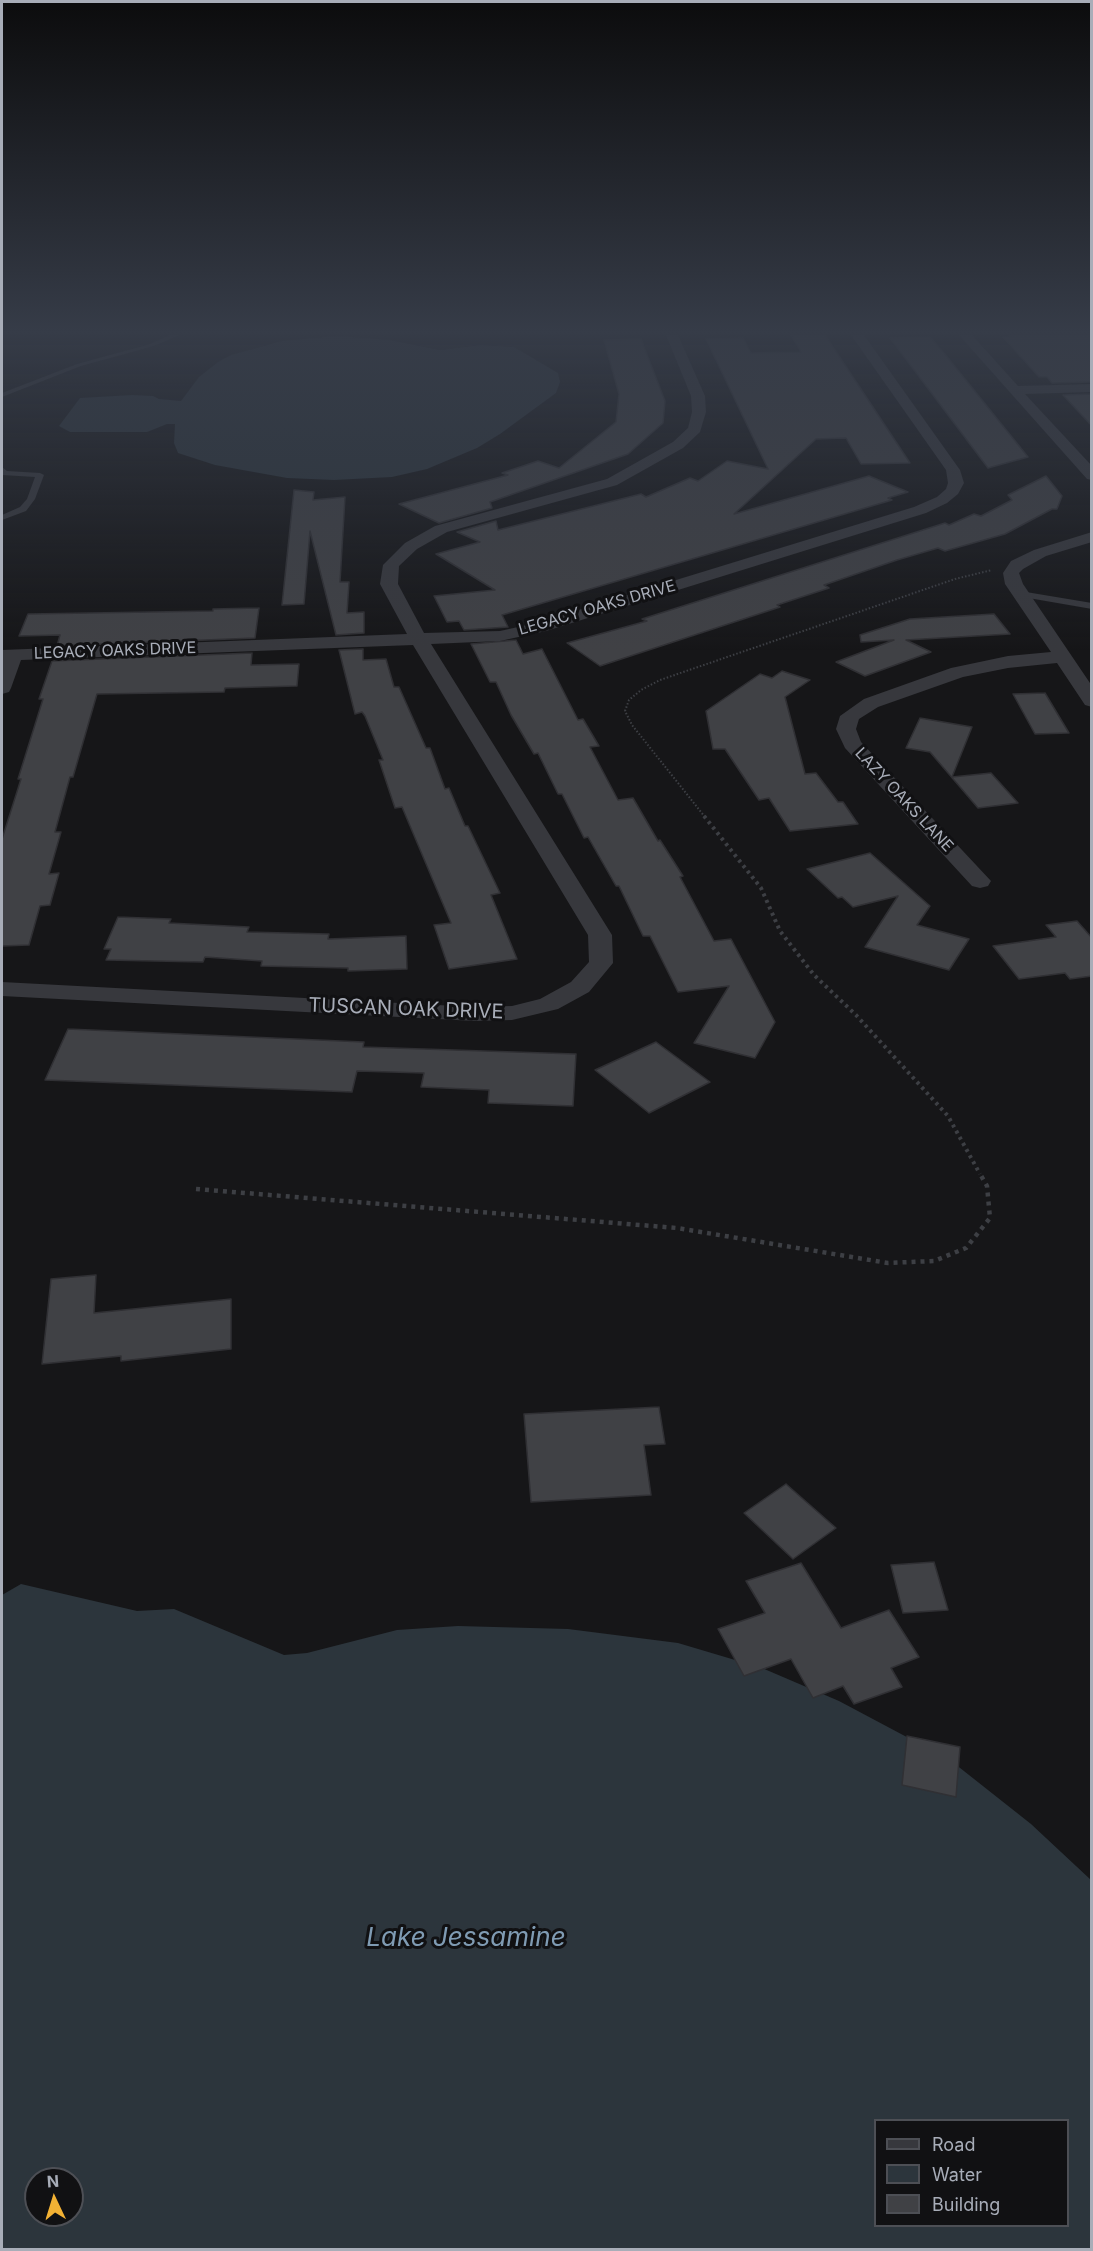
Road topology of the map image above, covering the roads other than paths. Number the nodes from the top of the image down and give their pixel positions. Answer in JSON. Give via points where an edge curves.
{"nodes":[{"id":1,"x":684,"y":440,"type":"edge"},
{"id":2,"x":932,"y":440,"type":"edge"},
{"id":3,"x":1059,"y":440,"type":"edge"},
{"id":4,"x":2,"y":469,"type":"edge"},
{"id":5,"x":1092,"y":476,"type":"edge"},
{"id":6,"x":2,"y":518,"type":"edge"},
{"id":7,"x":1092,"y":537,"type":"edge"},
{"id":8,"x":1020,"y":594,"type":"junction"},
{"id":9,"x":1092,"y":606,"type":"edge"},
{"id":10,"x":419,"y":640,"type":"junction"},
{"id":11,"x":8,"y":654,"type":"edge"},
{"id":12,"x":1061,"y":657,"type":"junction"},
{"id":13,"x":2,"y":688,"type":"edge"},
{"id":14,"x":1092,"y":701,"type":"edge"},
{"id":15,"x":980,"y":881,"type":"dead end"},
{"id":16,"x":2,"y":989,"type":"edge"}],
"edges":[{"from":1,"to":10,"type":"street","name":"TUSCAN OAK DRIVE","via":[[612,482],[441,529],[411,546],[391,565],[389,585]]},
{"from":2,"to":10,"type":"street","name":"LEGACY OAKS DRIVE","via":[[953,470],[956,483],[942,500],[920,510],[540,627],[500,636]]},
{"from":3,"to":5,"type":"street"},
{"from":4,"to":6,"type":"lane","via":[[4,473],[40,475],[23,509]]},
{"from":7,"to":8,"type":"street","via":[[1040,553],[1017,565],[1011,573]]},
{"from":8,"to":9,"type":"lane"},
{"from":8,"to":12,"type":"street"},
{"from":10,"to":11,"type":"street","name":"LEGACY OAKS DRIVE"},
{"from":10,"to":16,"type":"street","name":"TUSCAN OAK DRIVE","via":[[600,934],[601,963],[580,987],[549,1004],[512,1013],[475,1014]]},
{"from":11,"to":13,"type":"street"},
{"from":12,"to":14,"type":"street"},
{"from":12,"to":15,"type":"street","name":"LAZY OAKS LANE","via":[[958,672],[871,703],[850,716],[846,729],[852,744]]}]}
